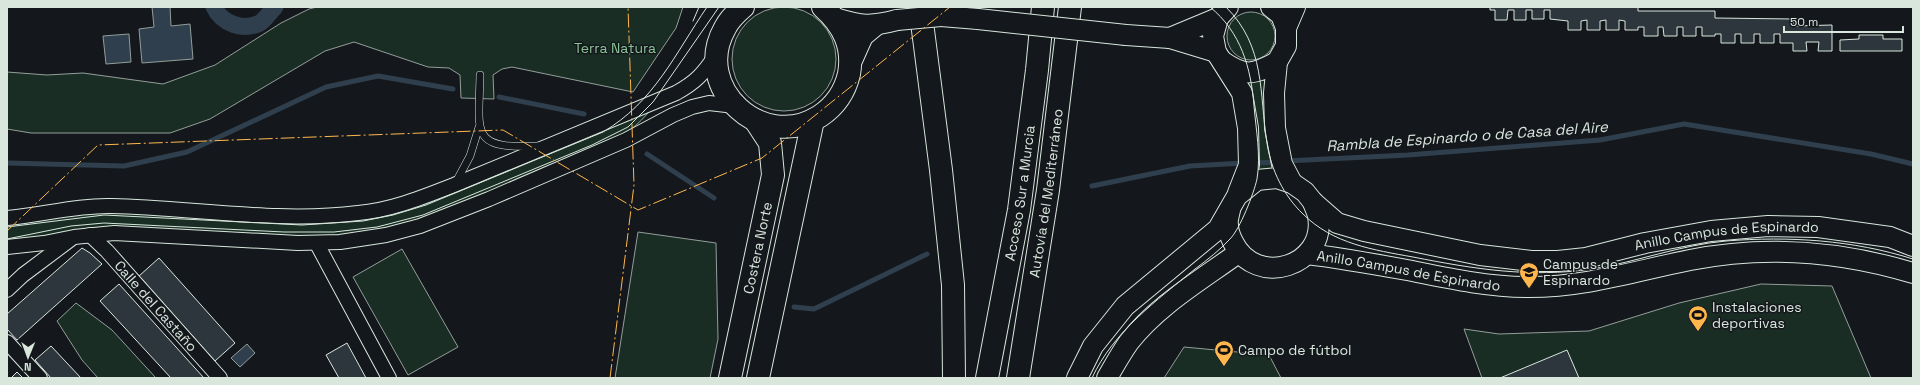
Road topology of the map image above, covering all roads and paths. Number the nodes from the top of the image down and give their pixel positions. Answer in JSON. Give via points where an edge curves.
{"nodes":[{"id":1,"x":743,"y":7,"type":"edge"},
{"id":2,"x":920,"y":7,"type":"edge"},
{"id":3,"x":1043,"y":7,"type":"edge"},
{"id":4,"x":1070,"y":7,"type":"edge"},
{"id":5,"x":1271,"y":7,"type":"edge"},
{"id":6,"x":1295,"y":7,"type":"edge"},
{"id":7,"x":829,"y":12,"type":"edge"},
{"id":8,"x":1223,"y":13,"type":"edge"},
{"id":9,"x":875,"y":26,"type":"junction"},
{"id":10,"x":1286,"y":28,"type":"junction"},
{"id":11,"x":1170,"y":38,"type":"junction"},
{"id":12,"x":717,"y":54,"type":"junction"},
{"id":13,"x":1219,"y":56,"type":"junction"},
{"id":14,"x":1277,"y":62,"type":"junction"},
{"id":15,"x":850,"y":65,"type":"junction"},
{"id":16,"x":480,"y":75,"type":"dead end"},
{"id":17,"x":735,"y":106,"type":"junction"},
{"id":18,"x":755,"y":120,"type":"junction"},
{"id":19,"x":813,"y":120,"type":"junction"},
{"id":20,"x":480,"y":123,"type":"junction"},
{"id":21,"x":549,"y":145,"type":"junction"},
{"id":22,"x":1292,"y":183,"type":"junction"},
{"id":23,"x":454,"y":185,"type":"junction"},
{"id":24,"x":1313,"y":202,"type":"junction"},
{"id":25,"x":1234,"y":203,"type":"junction"},
{"id":26,"x":7,"y":218,"type":"edge"},
{"id":27,"x":90,"y":235,"type":"junction"},
{"id":28,"x":74,"y":237,"type":"junction"},
{"id":29,"x":317,"y":244,"type":"junction"},
{"id":30,"x":1913,"y":246,"type":"edge"},
{"id":31,"x":11,"y":247,"type":"edge"},
{"id":32,"x":1238,"y":253,"type":"junction"},
{"id":33,"x":1307,"y":254,"type":"junction"},
{"id":34,"x":1913,"y":272,"type":"edge"},
{"id":35,"x":23,"y":275,"type":"junction"},
{"id":36,"x":7,"y":290,"type":"edge"},
{"id":37,"x":7,"y":342,"type":"edge"},
{"id":38,"x":40,"y":378,"type":"edge"},
{"id":39,"x":220,"y":378,"type":"edge"},
{"id":40,"x":389,"y":378,"type":"edge"},
{"id":41,"x":730,"y":378,"type":"edge"},
{"id":42,"x":758,"y":378,"type":"edge"},
{"id":43,"x":954,"y":378,"type":"edge"},
{"id":44,"x":987,"y":378,"type":"edge"},
{"id":45,"x":1018,"y":378,"type":"edge"},
{"id":46,"x":1077,"y":378,"type":"edge"},
{"id":47,"x":1107,"y":378,"type":"edge"}],
"edges":[{"from":1,"to":12,"type":"main road","name":"Costera Norte","via":[[725,28]]},
{"from":2,"to":43,"type":"main road","via":[[954,285]]},
{"from":3,"to":44,"type":"main road","name":"Acceso Sur a Murcia","via":[[1018,210]]},
{"from":4,"to":45,"type":"main road","name":"Autovía del Mediterráneo","via":[[1048,190]]},
{"from":5,"to":10,"type":"main road","via":[[1281,15]]},
{"from":6,"to":10,"type":"main road"},
{"from":7,"to":9,"type":"main road","via":[[860,25]]},
{"from":7,"to":15,"type":"main road","name":"Costera Norte","via":[[844,32],[850,48]]},
{"from":8,"to":11,"type":"main road"},
{"from":8,"to":13,"type":"main road","via":[[1213,36]]},
{"from":9,"to":11,"type":"main road","bridge":true,"via":[[897,20],[942,16]]},
{"from":9,"to":15,"type":"main road","via":[[863,36]]},
{"from":10,"to":14,"type":"main road","via":[[1286,46]]},
{"from":11,"to":13,"type":"main road"},
{"from":12,"to":17,"type":"main road","name":"Costera Norte","via":[[718,73],[722,85]]},
{"from":12,"to":21,"type":"street","via":[[693,84]]},
{"from":13,"to":14,"type":"main road","via":[[1236,71],[1258,72]]},
{"from":13,"to":25,"type":"main road","via":[[1242,93],[1248,128],[1249,165]]},
{"from":14,"to":22,"type":"main road","via":[[1274,93],[1275,128],[1282,164]]},
{"from":15,"to":19,"type":"main road","name":"Costera Norte","via":[[847,82],[839,98],[827,111]]},
{"from":16,"to":20,"type":"lane"},
{"from":17,"to":18,"type":"main road","name":"Costera Norte"},
{"from":17,"to":29,"type":"street","via":[[709,103],[673,115],[626,140],[420,226],[367,239]]},
{"from":18,"to":19,"type":"main road","name":"Costera Norte","via":[[774,126],[794,126]]},
{"from":18,"to":41,"type":"main road","name":"Costera Norte","via":[[770,143],[774,175]]},
{"from":19,"to":42,"type":"main road","name":"Costera Norte"},
{"from":20,"to":21,"type":"lane","via":[[482,135],[491,143],[514,147]]},
{"from":20,"to":23,"type":"lane","via":[[470,156]]},
{"from":21,"to":23,"type":"street"},
{"from":22,"to":24,"type":"main road","name":"Anillo Campus de Espinardo","via":[[1305,192]]},
{"from":22,"to":25,"type":"main road","name":"Anillo Campus de Espinardo","via":[[1277,178],[1256,180]]},
{"from":23,"to":26,"type":"street","via":[[392,207],[340,215],[291,216],[106,206]]},
{"from":24,"to":30,"type":"main road","name":"Anillo Campus de Espinardo","via":[[1337,223],[1364,231],[1480,255],[1531,261],[1586,258],[1645,243],[1712,231],[1768,226],[1825,228],[1890,238]]},
{"from":24,"to":33,"type":"main road","name":"Anillo Campus de Espinardo","via":[[1318,227],[1315,240]]},
{"from":25,"to":32,"type":"main road","via":[[1228,225]]},
{"from":25,"to":46,"type":"main road","name":"Anillo Campus de Espinardo","via":[[1218,229],[1126,306],[1093,346]]},
{"from":27,"to":28,"type":"street"},
{"from":27,"to":29,"type":"street","via":[[146,234]]},
{"from":27,"to":39,"type":"street","name":"Calle del Castaño"},
{"from":28,"to":31,"type":"street"},
{"from":28,"to":35,"type":"street"},
{"from":29,"to":40,"type":"street"},
{"from":31,"to":35,"type":"street","via":[[25,252],[27,256]]},
{"from":32,"to":33,"type":"main road","name":"Anillo Campus de Espinardo","via":[[1250,263],[1265,268],[1294,264]]},
{"from":32,"to":47,"type":"main road","via":[[1157,314],[1129,342]]},
{"from":33,"to":34,"type":"main road","name":"Anillo Campus de Espinardo","via":[[1357,260],[1458,280],[1530,287],[1592,282],[1707,257],[1762,252],[1830,254]]},
{"from":35,"to":36,"type":"street"},
{"from":37,"to":38,"type":"street"}]}
